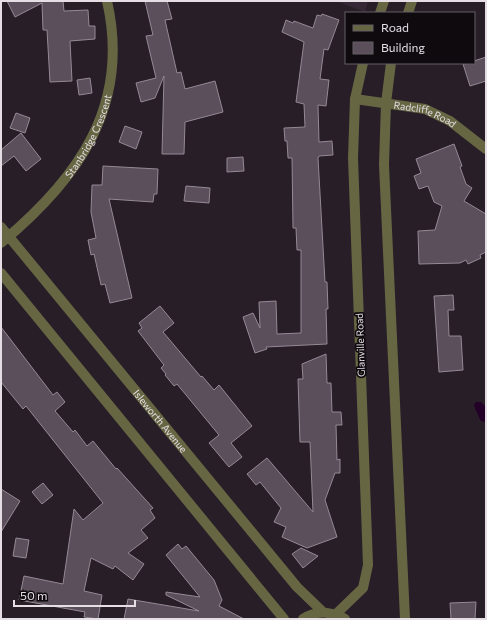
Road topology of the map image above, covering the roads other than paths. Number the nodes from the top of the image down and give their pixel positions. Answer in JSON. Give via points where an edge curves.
{"nodes":[{"id":1,"x":107,"y":1,"type":"edge"},
{"id":2,"x":384,"y":1,"type":"edge"},
{"id":3,"x":412,"y":1,"type":"edge"},
{"id":4,"x":380,"y":12,"type":"edge"},
{"id":5,"x":408,"y":12,"type":"edge"},
{"id":6,"x":363,"y":64,"type":"edge"},
{"id":7,"x":391,"y":64,"type":"edge"},
{"id":8,"x":356,"y":99,"type":"junction"},
{"id":9,"x":386,"y":103,"type":"junction"},
{"id":10,"x":486,"y":149,"type":"edge"},
{"id":11,"x":1,"y":227,"type":"edge"},
{"id":12,"x":9,"y":237,"type":"junction"},
{"id":13,"x":1,"y":244,"type":"edge"},
{"id":14,"x":1,"y":273,"type":"edge"},
{"id":15,"x":323,"y":612,"type":"junction"},
{"id":16,"x":340,"y":617,"type":"edge"},
{"id":17,"x":284,"y":619,"type":"edge"},
{"id":18,"x":303,"y":619,"type":"edge"},
{"id":19,"x":405,"y":619,"type":"edge"}],
"edges":[{"from":1,"to":12,"type":"street","name":"Stanbridge Crescent","via":[[113,45],[104,109],[97,128],[75,167],[53,195]]},
{"from":2,"to":4,"type":"street"},
{"from":3,"to":5,"type":"street"},
{"from":6,"to":8,"type":"street","name":"Glanville Road"},
{"from":7,"to":9,"type":"street"},
{"from":8,"to":9,"type":"street","name":"Radcliffe Road"},
{"from":8,"to":16,"type":"street","name":"Glanville Road","via":[[352,158],[368,564],[364,588]]},
{"from":9,"to":10,"type":"street","name":"Radcliffe Road","via":[[425,109],[450,121]]},
{"from":9,"to":19,"type":"street","via":[[384,165]]},
{"from":11,"to":12,"type":"street","name":"Isleworth Avenue"},
{"from":12,"to":13,"type":"street","name":"Stanbridge Crescent"},
{"from":12,"to":15,"type":"street","name":"Isleworth Avenue","via":[[301,591]]},
{"from":14,"to":17,"type":"street"},
{"from":15,"to":16,"type":"street"},
{"from":15,"to":18,"type":"street"}]}
